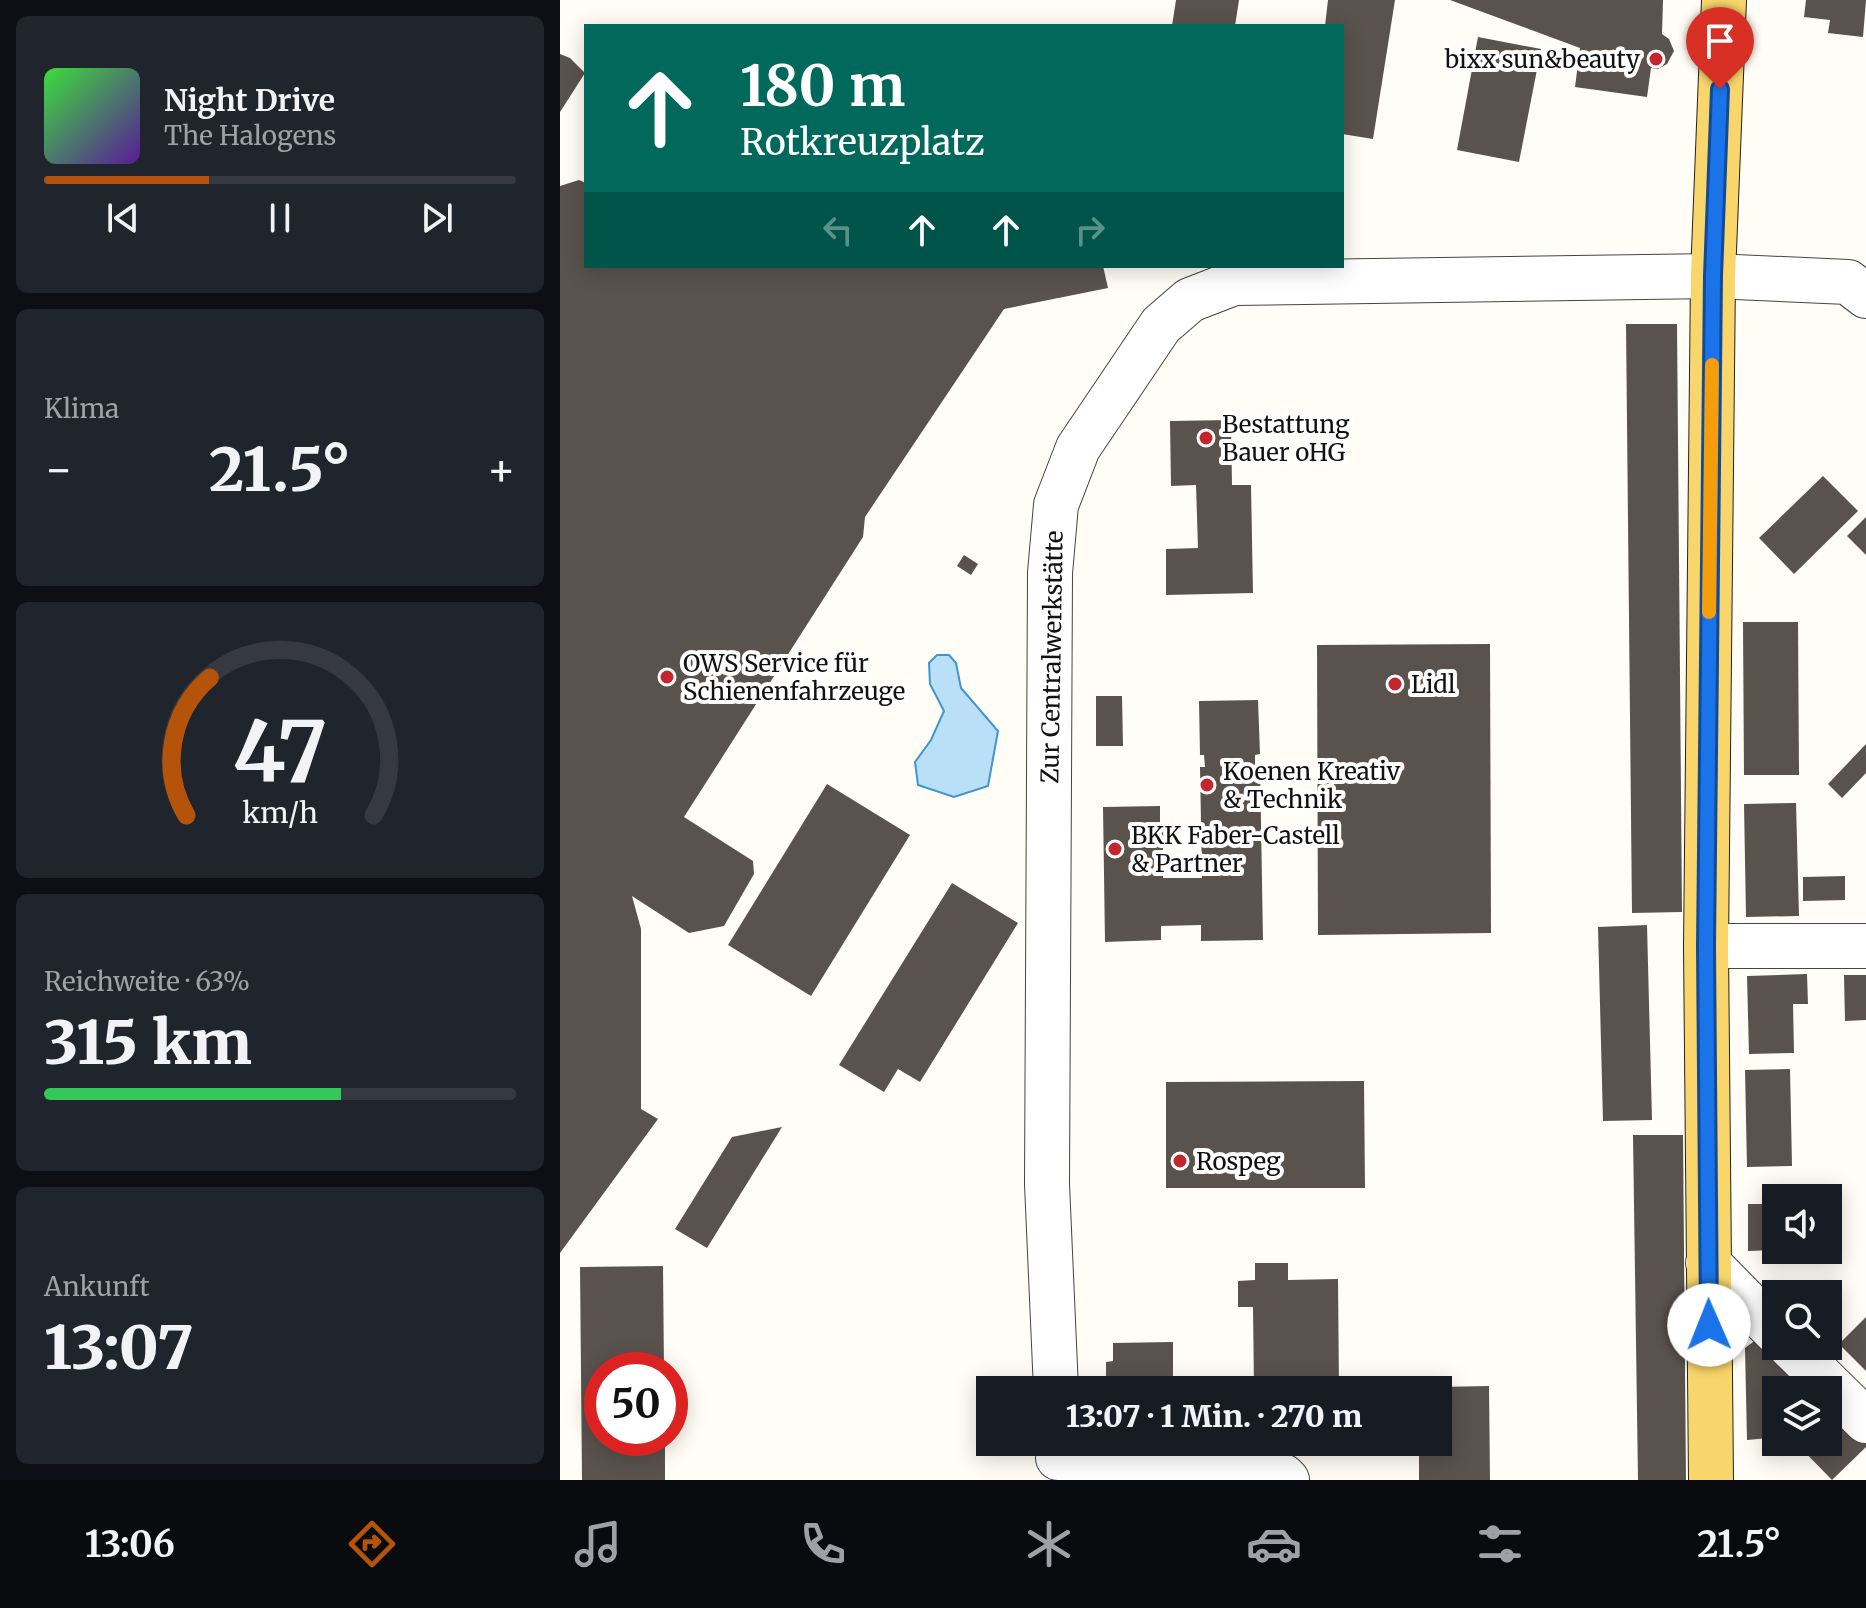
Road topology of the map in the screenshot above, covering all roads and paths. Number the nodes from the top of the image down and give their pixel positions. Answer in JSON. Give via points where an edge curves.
{"nodes":[{"id":1,"x":1724,"y":0,"type":"edge"},
{"id":2,"x":1713,"y":276,"type":"junction"},
{"id":3,"x":1866,"y":296,"type":"edge"},
{"id":4,"x":1706,"y":946,"type":"junction"},
{"id":5,"x":1866,"y":946,"type":"edge"},
{"id":6,"x":1708,"y":1263,"type":"junction"},
{"id":7,"x":1762,"y":1318,"type":"edge"},
{"id":8,"x":1804,"y":1360,"type":"edge"},
{"id":9,"x":1055,"y":1376,"type":"edge"},
{"id":10,"x":1866,"y":1421,"type":"edge"},
{"id":11,"x":1058,"y":1460,"type":"edge"},
{"id":12,"x":1287,"y":1480,"type":"edge"},
{"id":13,"x":1711,"y":1480,"type":"edge"}],
"edges":[{"from":1,"to":2,"type":"main road"},
{"from":2,"to":3,"type":"street","name":"Zur Centralwerkstätte","via":[[1848,282]]},
{"from":2,"to":4,"type":"main road"},
{"from":2,"to":9,"type":"street","name":"Zur Centralwerkstätte","via":[[1234,283],[1190,300],[1161,325],[1078,448],[1056,505],[1050,573],[1047,1184]]},
{"from":4,"to":5,"type":"street"},
{"from":4,"to":6,"type":"main road"},
{"from":6,"to":7,"type":"street"},
{"from":6,"to":13,"type":"main road"},
{"from":8,"to":10,"type":"street"},
{"from":11,"to":12,"type":"street","via":[[1249,1462]]}]}
